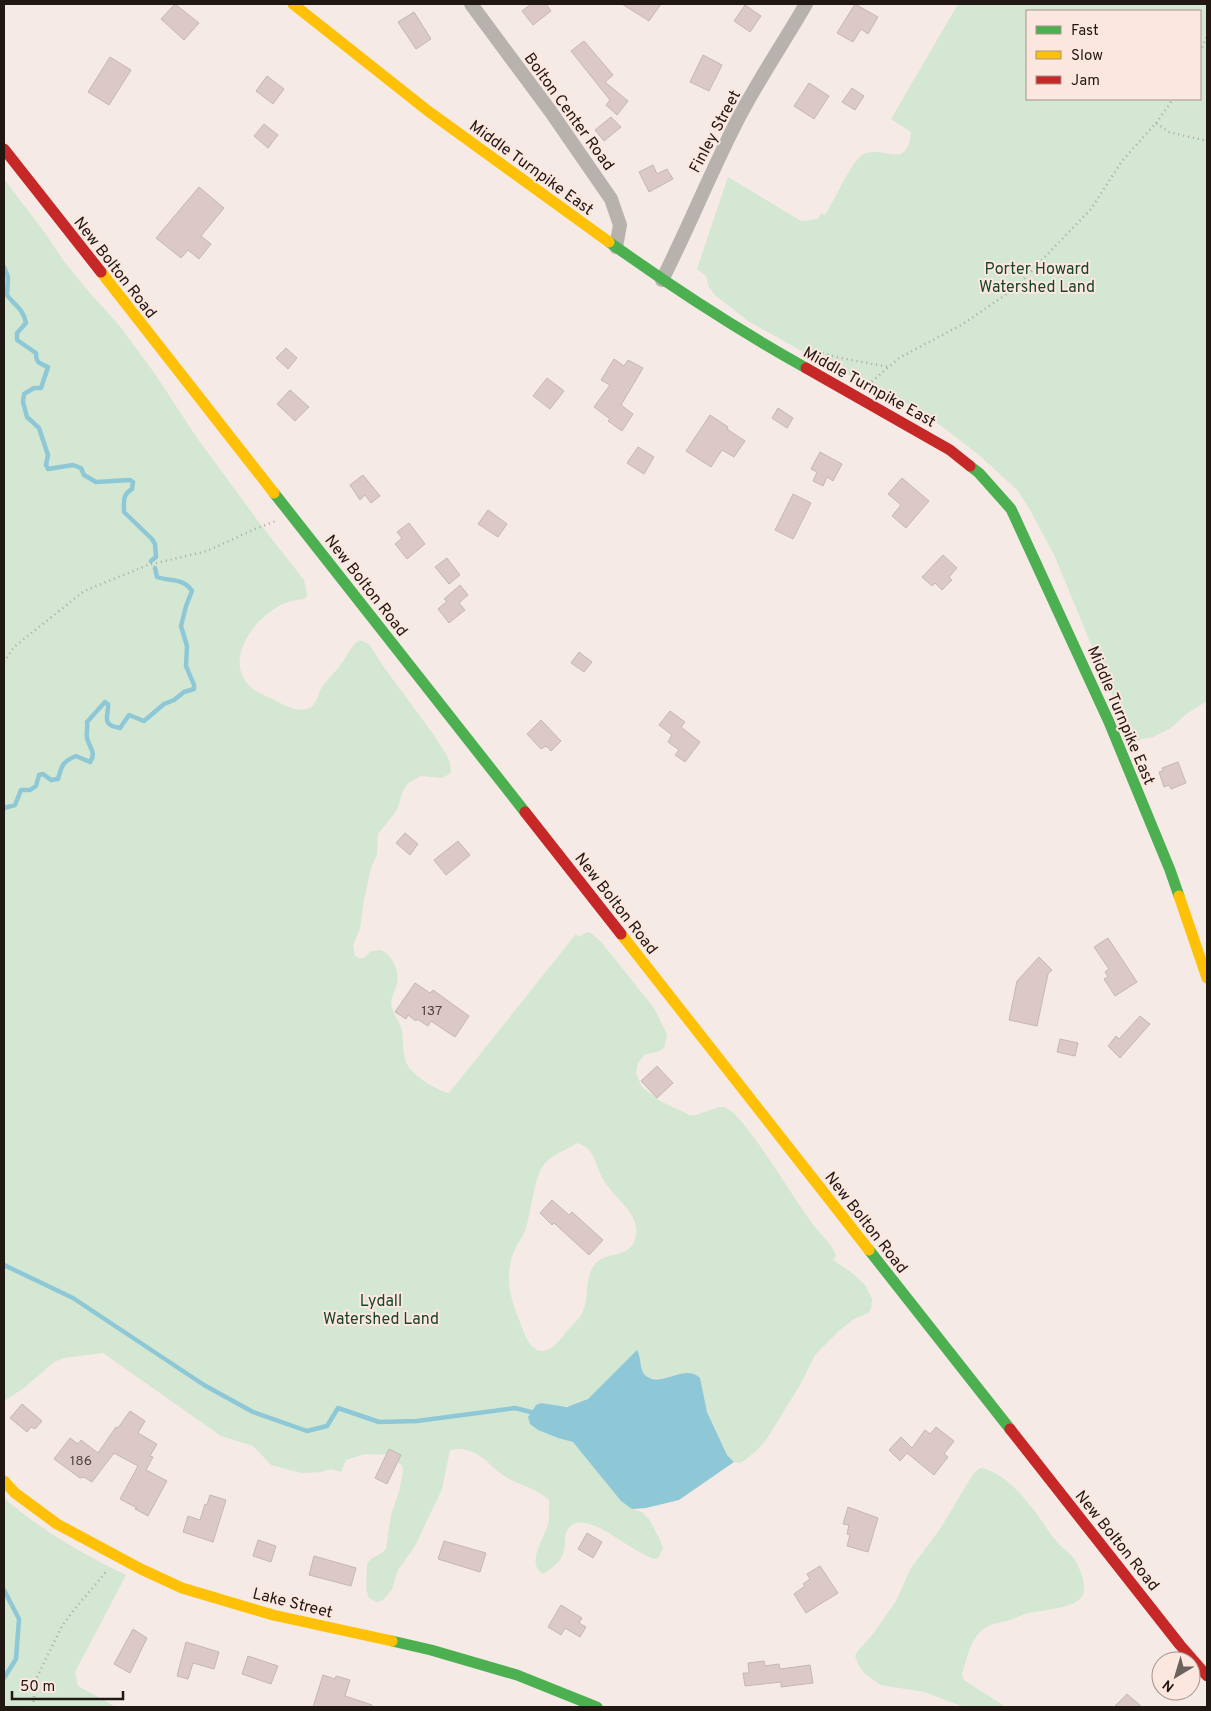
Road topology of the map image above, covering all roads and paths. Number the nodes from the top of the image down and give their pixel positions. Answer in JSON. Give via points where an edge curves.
{"nodes":[{"id":1,"x":293,"y":4,"type":"edge"},
{"id":2,"x":471,"y":4,"type":"edge"},
{"id":3,"x":806,"y":4,"type":"edge"},
{"id":4,"x":1207,"y":36,"type":"edge"},
{"id":5,"x":1201,"y":50,"type":"edge"},
{"id":6,"x":1172,"y":100,"type":"edge"},
{"id":7,"x":1156,"y":123,"type":"junction"},
{"id":8,"x":1207,"y":141,"type":"edge"},
{"id":9,"x":4,"y":149,"type":"edge"},
{"id":10,"x":616,"y":247,"type":"junction"},
{"id":11,"x":662,"y":280,"type":"junction"},
{"id":12,"x":799,"y":347,"type":"dead end"},
{"id":13,"x":889,"y":366,"type":"junction"},
{"id":14,"x":854,"y":397,"type":"junction"},
{"id":15,"x":291,"y":515,"type":"junction"},
{"id":16,"x":4,"y":662,"type":"edge"},
{"id":17,"x":1207,"y":978,"type":"edge"},
{"id":18,"x":4,"y":1481,"type":"edge"},
{"id":19,"x":106,"y":1572,"type":"dead end"},
{"id":20,"x":1207,"y":1676,"type":"edge"},
{"id":21,"x":33,"y":1707,"type":"edge"},
{"id":22,"x":596,"y":1707,"type":"edge"}],
"edges":[{"from":1,"to":10,"type":"street","name":"Middle Turnpike East","via":[[428,111]]},
{"from":2,"to":10,"type":"street","name":"Bolton Center Road","via":[[610,199],[620,225]]},
{"from":3,"to":11,"type":"street","name":"Finley Street","via":[[736,123]]},
{"from":4,"to":5,"type":"path"},
{"from":6,"to":7,"type":"path"},
{"from":7,"to":8,"type":"path","via":[[1169,132]]},
{"from":7,"to":13,"type":"path","via":[[1122,161],[1091,209],[1014,289],[962,324]]},
{"from":9,"to":15,"type":"street","name":"New Bolton Road"},
{"from":10,"to":11,"type":"street","name":"Middle Turnpike East"},
{"from":11,"to":14,"type":"street","name":"Middle Turnpike East"},
{"from":12,"to":13,"type":"path"},
{"from":13,"to":14,"type":"path"},
{"from":14,"to":17,"type":"street","name":"Middle Turnpike East","via":[[950,450],[979,473],[1011,509],[1109,722],[1170,870]]},
{"from":15,"to":16,"type":"path","via":[[208,551],[148,565],[84,590],[14,647]]},
{"from":15,"to":20,"type":"street","name":"New Bolton Road"},
{"from":18,"to":22,"type":"street","name":"Lake Street","via":[[57,1524],[182,1588],[273,1615],[431,1650],[516,1674]]},
{"from":19,"to":21,"type":"path","via":[[62,1626],[36,1679]]}]}
